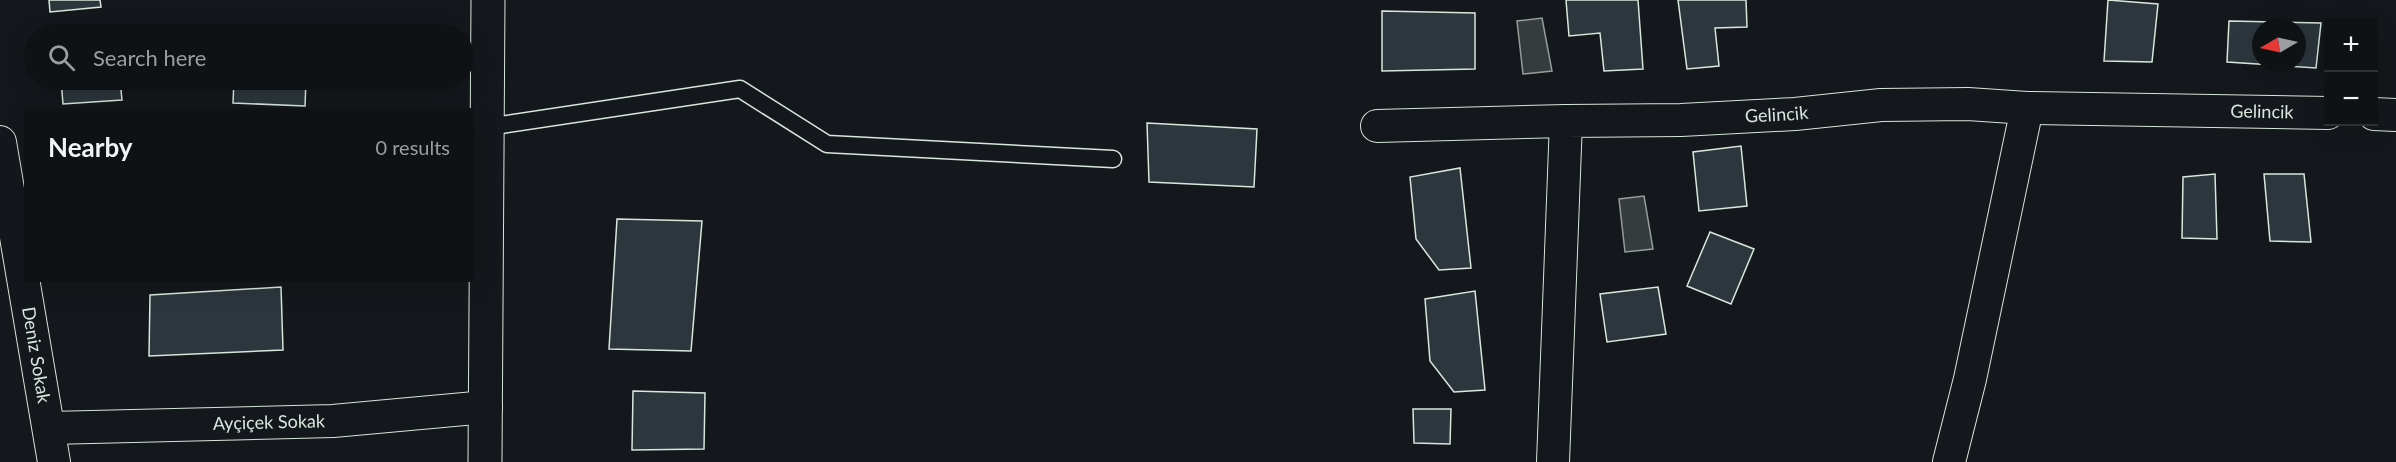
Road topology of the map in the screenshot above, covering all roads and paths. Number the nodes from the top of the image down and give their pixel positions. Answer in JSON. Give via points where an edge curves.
{"nodes":[{"id":1,"x":488,"y":0,"type":"edge"},
{"id":2,"x":2027,"y":108,"type":"junction"},
{"id":3,"x":2324,"y":113,"type":"edge"},
{"id":4,"x":2378,"y":114,"type":"edge"},
{"id":5,"x":2396,"y":115,"type":"edge"},
{"id":6,"x":1566,"y":121,"type":"junction"},
{"id":7,"x":1377,"y":126,"type":"dead end"},
{"id":8,"x":487,"y":127,"type":"junction"},
{"id":9,"x":0,"y":148,"type":"edge"},
{"id":10,"x":1113,"y":159,"type":"dead end"},
{"id":11,"x":486,"y":407,"type":"junction"},
{"id":12,"x":50,"y":428,"type":"junction"},
{"id":13,"x":54,"y":462,"type":"edge"},
{"id":14,"x":485,"y":462,"type":"edge"},
{"id":15,"x":1553,"y":462,"type":"edge"},
{"id":16,"x":1949,"y":462,"type":"edge"}],
"edges":[{"from":1,"to":8,"type":"main road"},
{"from":2,"to":3,"type":"street","name":"Gelincik"},
{"from":2,"to":6,"type":"street","name":"Gelincik","via":[[1881,105],[1681,120]]},
{"from":2,"to":16,"type":"street"},
{"from":4,"to":5,"type":"street"},
{"from":6,"to":7,"type":"street","name":"Gelincik"},
{"from":6,"to":15,"type":"street"},
{"from":8,"to":10,"type":"lane","via":[[740,89],[827,144]]},
{"from":8,"to":11,"type":"main road"},
{"from":9,"to":12,"type":"street","name":"Deniz Sokak"},
{"from":11,"to":12,"type":"street","name":"Ayçiçek Sokak","via":[[333,421]]},
{"from":11,"to":14,"type":"main road"},
{"from":12,"to":13,"type":"street","name":"Deniz Sokak"}]}
